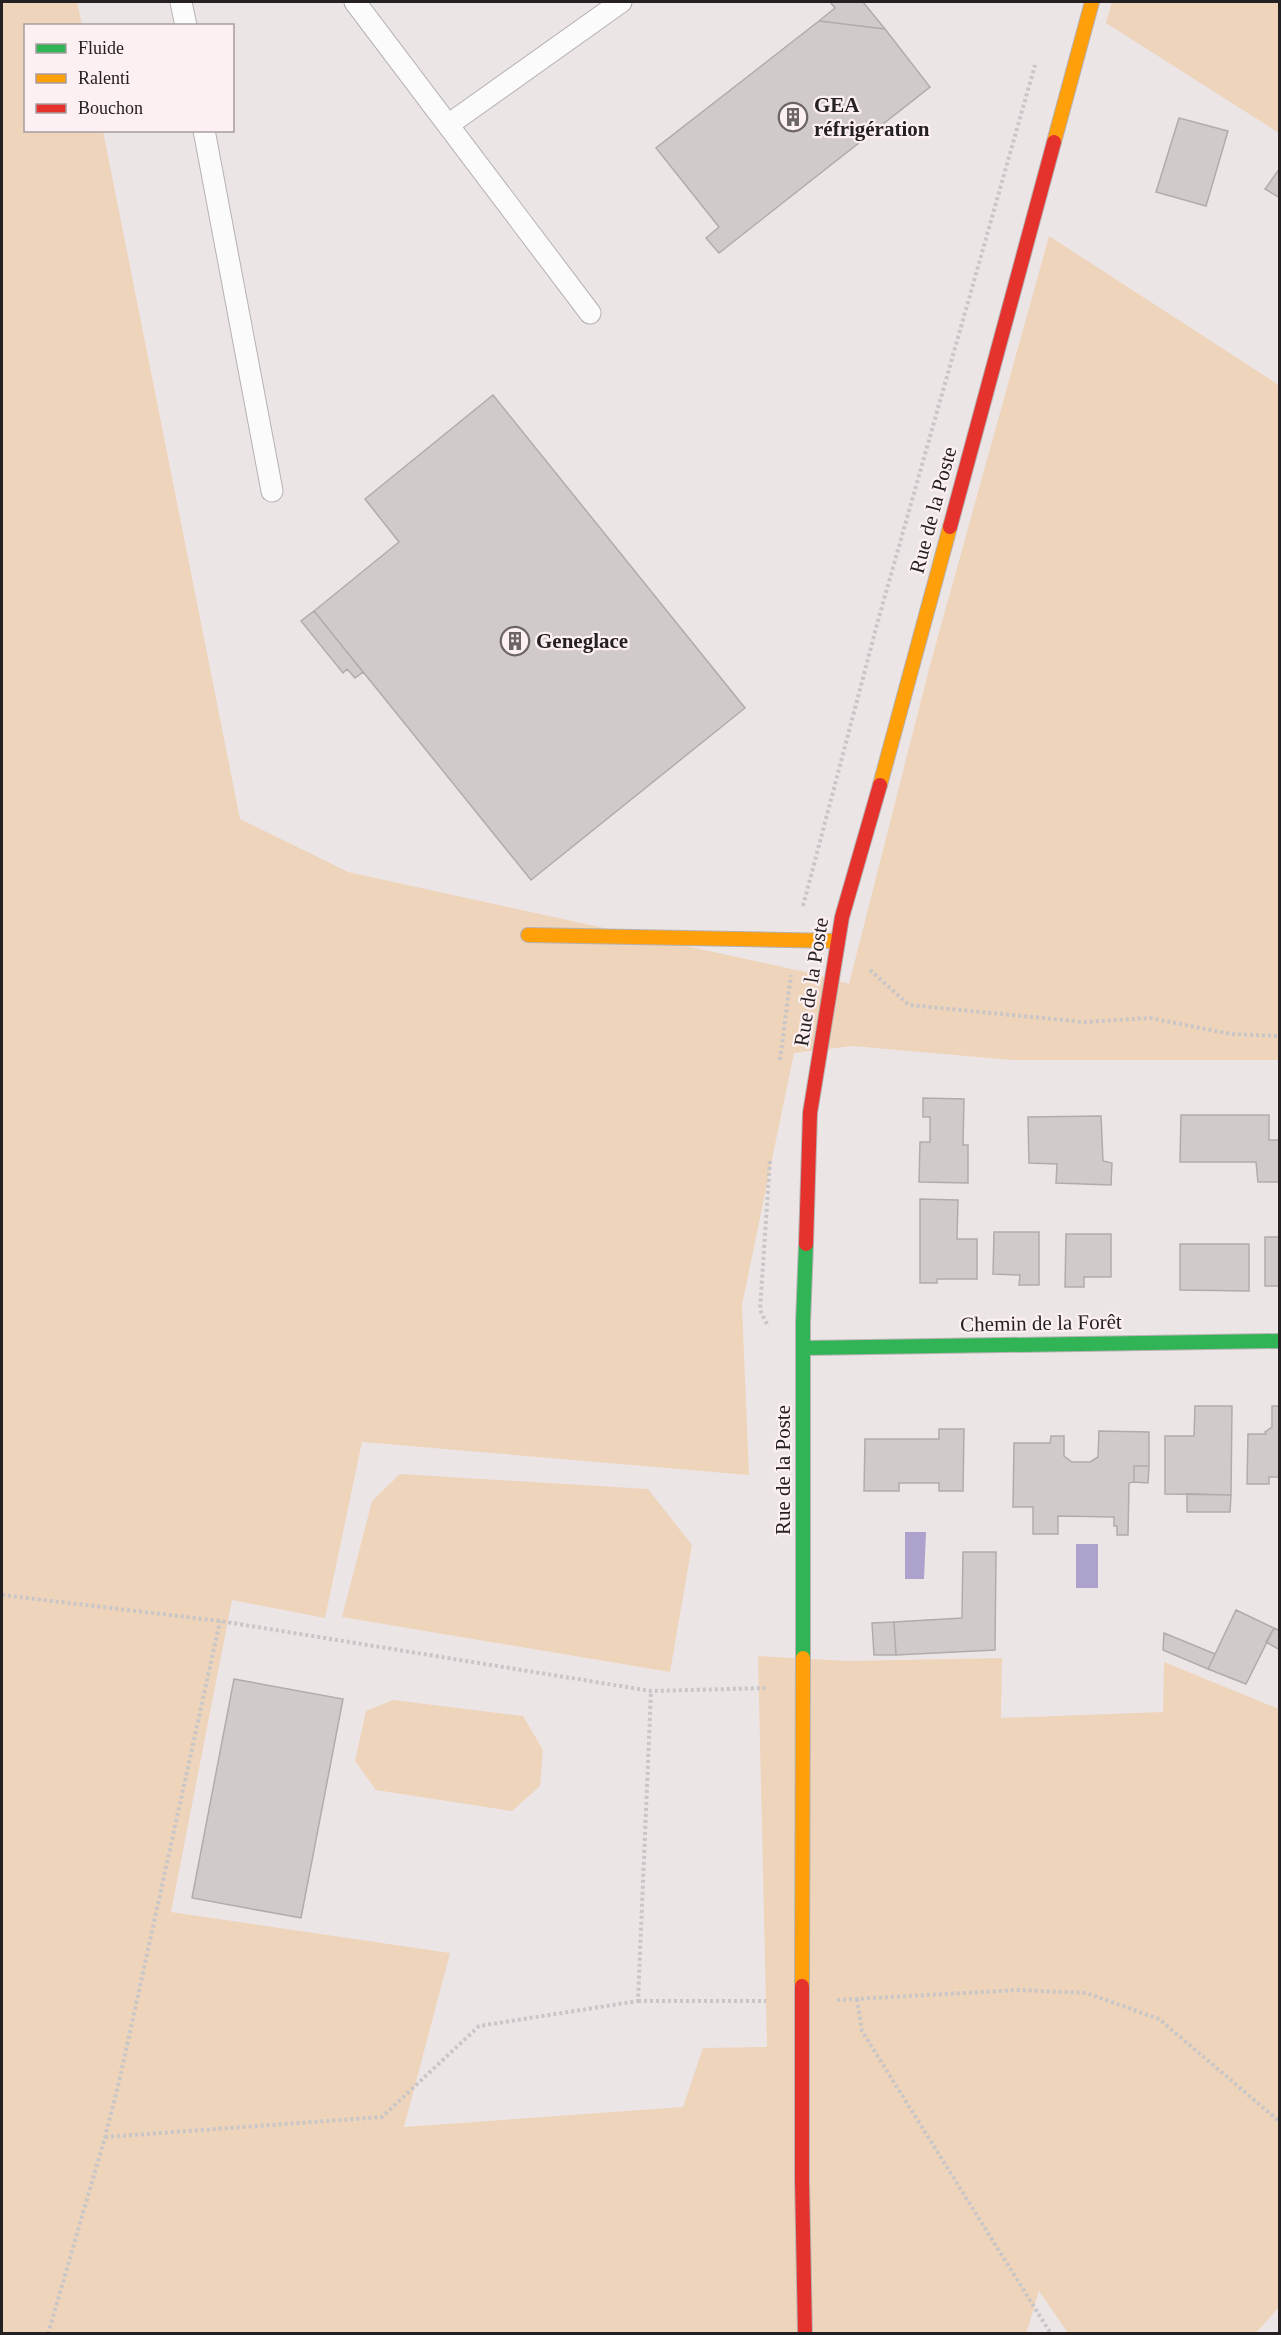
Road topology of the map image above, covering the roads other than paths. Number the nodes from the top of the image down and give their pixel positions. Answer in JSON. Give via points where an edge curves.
{"nodes":[{"id":1,"x":182,"y":2,"type":"edge"},
{"id":2,"x":355,"y":2,"type":"edge"},
{"id":3,"x":621,"y":2,"type":"edge"},
{"id":4,"x":1092,"y":2,"type":"edge"},
{"id":5,"x":186,"y":24,"type":"edge"},
{"id":6,"x":448,"y":125,"type":"junction"},
{"id":7,"x":204,"y":132,"type":"edge"},
{"id":8,"x":590,"y":313,"type":"dead end"},
{"id":9,"x":272,"y":491,"type":"dead end"},
{"id":10,"x":528,"y":935,"type":"dead end"},
{"id":11,"x":838,"y":941,"type":"junction"},
{"id":12,"x":1280,"y":1341,"type":"edge"},
{"id":13,"x":804,"y":1348,"type":"junction"},
{"id":14,"x":805,"y":2334,"type":"edge"}],
"edges":[{"from":1,"to":5,"type":"lane"},
{"from":2,"to":6,"type":"lane"},
{"from":3,"to":6,"type":"lane"},
{"from":4,"to":11,"type":"street","name":"Rue de la Poste"},
{"from":6,"to":8,"type":"lane"},
{"from":7,"to":9,"type":"lane"},
{"from":10,"to":11,"type":"street"},
{"from":11,"to":13,"type":"street","name":"Rue de la Poste","via":[[810,1113]]},
{"from":12,"to":13,"type":"street","name":"Chemin de la Forêt"},
{"from":13,"to":14,"type":"street","name":"Rue de la Poste"}]}
